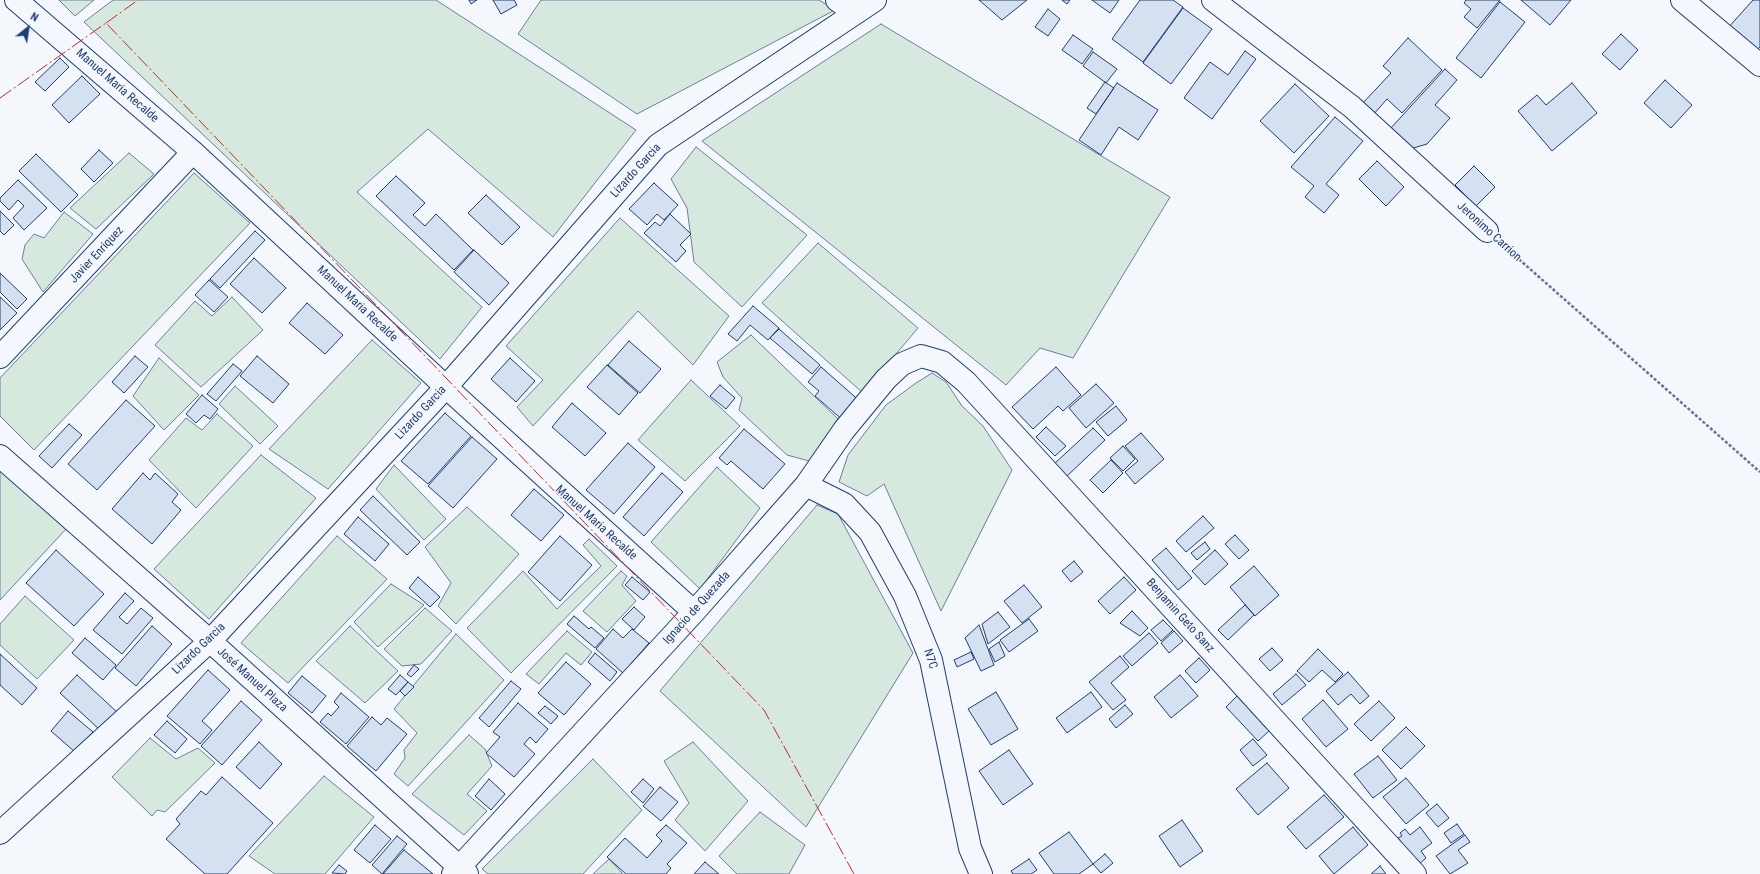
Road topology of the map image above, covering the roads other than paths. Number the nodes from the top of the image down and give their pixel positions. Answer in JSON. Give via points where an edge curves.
{"nodes":[{"id":1,"x":16,"y":0,"type":"edge"},
{"id":2,"x":837,"y":0,"type":"edge"},
{"id":3,"x":875,"y":0,"type":"edge"},
{"id":4,"x":1213,"y":0,"type":"edge"},
{"id":5,"x":1682,"y":0,"type":"edge"},
{"id":6,"x":855,"y":13,"type":"junction"},
{"id":7,"x":1760,"y":65,"type":"edge"},
{"id":8,"x":193,"y":152,"type":"junction"},
{"id":9,"x":1487,"y":231,"type":"road end"},
{"id":10,"x":0,"y":357,"type":"edge"},
{"id":11,"x":942,"y":362,"type":"joint"},
{"id":12,"x":446,"y":387,"type":"junction"},
{"id":13,"x":0,"y":456,"type":"edge"},
{"id":14,"x":806,"y":485,"type":"junction"},
{"id":15,"x":694,"y":612,"type":"junction"},
{"id":16,"x":210,"y":641,"type":"junction"},
{"id":17,"x":0,"y":833,"type":"edge"},
{"id":18,"x":460,"y":872,"type":"edge"},
{"id":19,"x":981,"y":874,"type":"edge"},
{"id":20,"x":1415,"y":874,"type":"edge"}],
"edges":[{"from":1,"to":8,"type":"street","name":"Manuel Maria Recalde"},
{"from":2,"to":6,"type":"street"},
{"from":3,"to":6,"type":"street","name":"Lizardo Garcia"},
{"from":4,"to":9,"type":"street","name":"Jeronimo Carrion","via":[[1352,107]]},
{"from":5,"to":7,"type":"street"},
{"from":6,"to":12,"type":"street","name":"Lizardo Garcia","via":[[658,145]]},
{"from":8,"to":10,"type":"street","name":"Javier Enriquez"},
{"from":8,"to":12,"type":"street","name":"Manuel Maria Recalde"},
{"from":11,"to":14,"type":"street","name":"Ignacio de Quezada","via":[[921,356],[902,364],[886,379],[844,430]]},
{"from":11,"to":20,"type":"street","name":"Benjamin Geto Sanz","via":[[966,382]]},
{"from":12,"to":15,"type":"street","name":"Manuel Maria Recalde"},
{"from":12,"to":16,"type":"street","name":"Lizardo Garcia"},
{"from":13,"to":16,"type":"street","name":"José Manuel Plaza"},
{"from":14,"to":15,"type":"street","name":"Ignacio de Quezada"},
{"from":14,"to":19,"type":"street","name":"N7C","via":[[844,504],[870,532],[905,596],[932,660],[970,848]]},
{"from":15,"to":18,"type":"street","name":"Ignacio de Quezada"},
{"from":16,"to":17,"type":"street","name":"Lizardo Garcia"},
{"from":16,"to":18,"type":"street","name":"José Manuel Plaza"}]}
